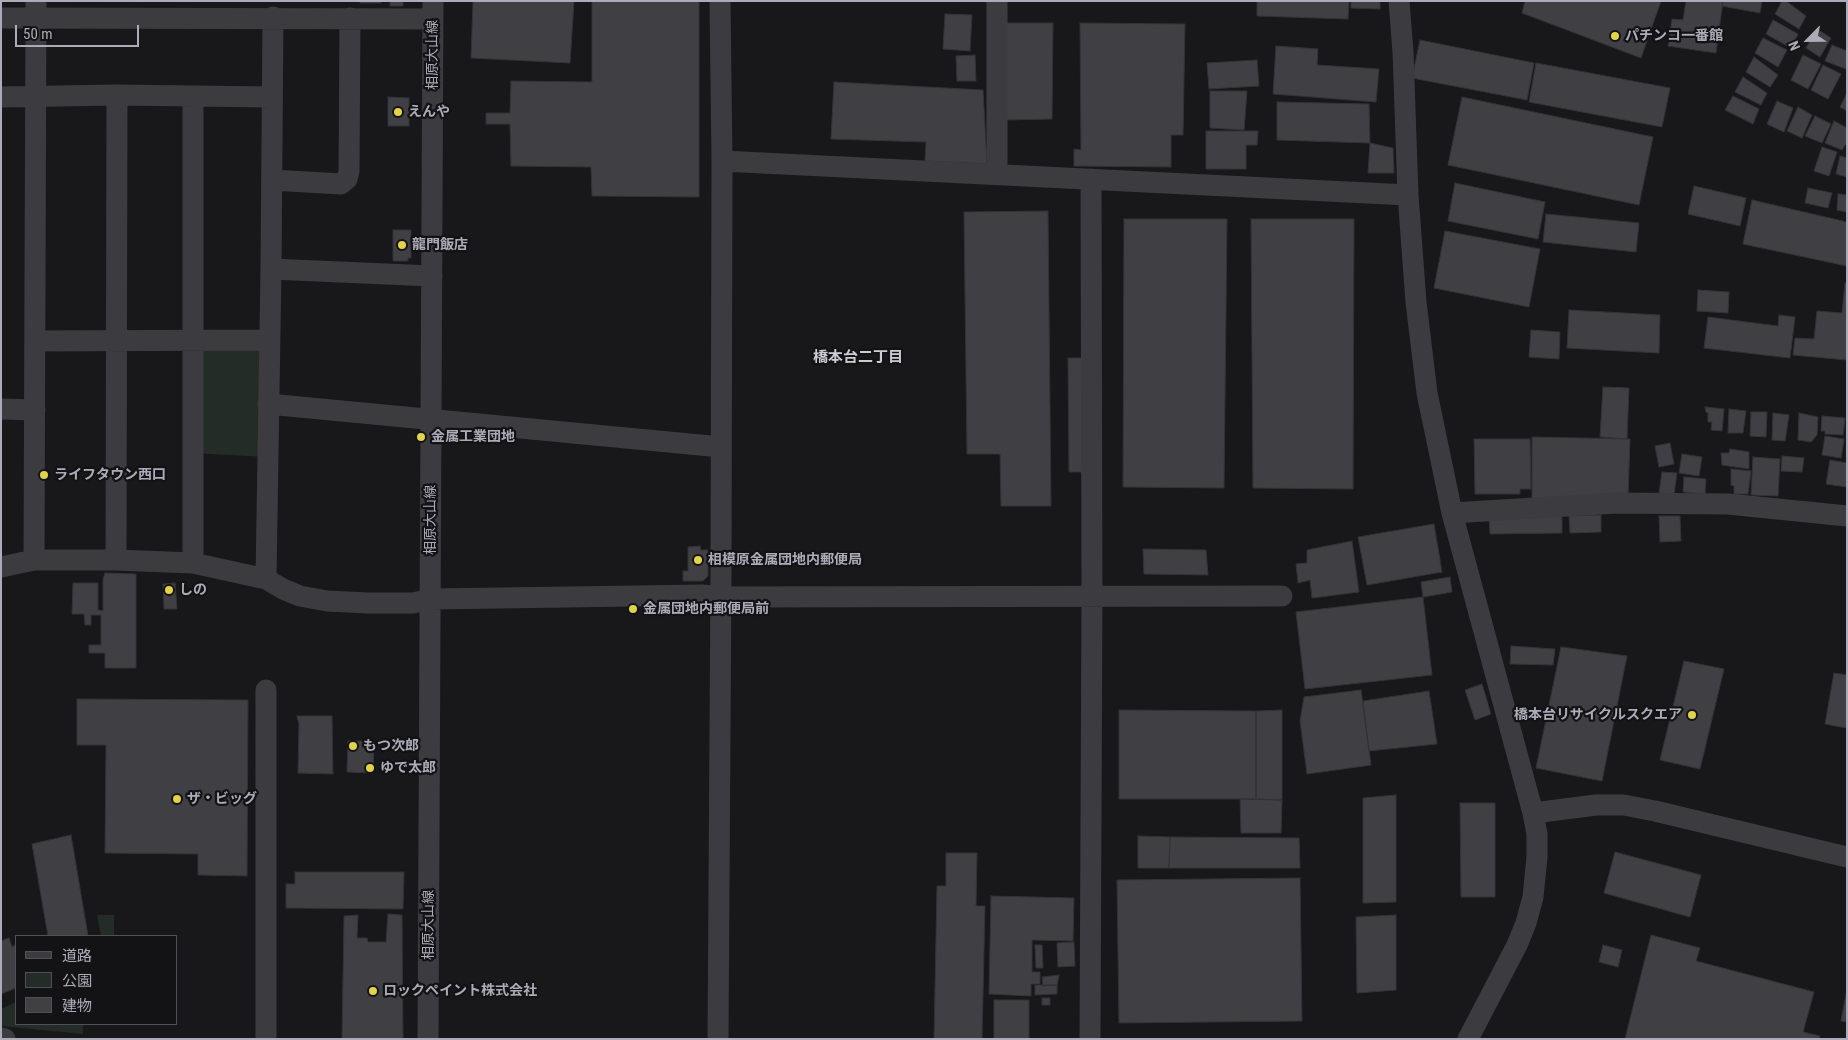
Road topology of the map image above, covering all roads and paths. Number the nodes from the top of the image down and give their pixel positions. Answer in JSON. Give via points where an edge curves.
{"nodes":[{"id":1,"x":720,"y":1,"type":"edge"},
{"id":2,"x":997,"y":1,"type":"edge"},
{"id":3,"x":1399,"y":1,"type":"edge"},
{"id":4,"x":36,"y":10,"type":"edge"},
{"id":5,"x":230,"y":10,"type":"edge"},
{"id":6,"x":433,"y":10,"type":"edge"},
{"id":7,"x":273,"y":17,"type":"junction"},
{"id":8,"x":1,"y":18,"type":"edge"},
{"id":9,"x":350,"y":18,"type":"junction"},
{"id":10,"x":118,"y":95,"type":"junction"},
{"id":11,"x":1,"y":96,"type":"edge"},
{"id":12,"x":35,"y":96,"type":"junction"},
{"id":13,"x":193,"y":96,"type":"junction"},
{"id":14,"x":272,"y":97,"type":"junction"},
{"id":15,"x":722,"y":161,"type":"junction"},
{"id":16,"x":997,"y":174,"type":"junction"},
{"id":17,"x":1091,"y":179,"type":"junction"},
{"id":18,"x":272,"y":180,"type":"junction"},
{"id":19,"x":1408,"y":195,"type":"junction"},
{"id":20,"x":271,"y":269,"type":"junction"},
{"id":21,"x":432,"y":276,"type":"junction"},
{"id":22,"x":35,"y":340,"type":"junction"},
{"id":23,"x":116,"y":340,"type":"junction"},
{"id":24,"x":270,"y":340,"type":"junction"},
{"id":25,"x":193,"y":341,"type":"junction"},
{"id":26,"x":268,"y":404,"type":"junction"},
{"id":27,"x":1,"y":410,"type":"edge"},
{"id":28,"x":35,"y":410,"type":"junction"},
{"id":29,"x":432,"y":419,"type":"junction"},
{"id":30,"x":721,"y":447,"type":"junction"},
{"id":31,"x":1452,"y":514,"type":"junction"},
{"id":32,"x":1847,"y":516,"type":"edge"},
{"id":33,"x":34,"y":560,"type":"junction"},
{"id":34,"x":116,"y":560,"type":"junction"},
{"id":35,"x":193,"y":563,"type":"junction"},
{"id":36,"x":1,"y":567,"type":"edge"},
{"id":37,"x":266,"y":579,"type":"junction"},
{"id":38,"x":1092,"y":596,"type":"junction"},
{"id":39,"x":1282,"y":596,"type":"dead end"},
{"id":40,"x":720,"y":597,"type":"junction"},
{"id":41,"x":431,"y":599,"type":"junction"},
{"id":42,"x":266,"y":690,"type":"dead end"},
{"id":43,"x":1533,"y":813,"type":"junction"},
{"id":44,"x":1847,"y":857,"type":"edge"},
{"id":45,"x":266,"y":1039,"type":"edge"},
{"id":46,"x":428,"y":1039,"type":"edge"},
{"id":47,"x":718,"y":1039,"type":"edge"},
{"id":48,"x":1090,"y":1039,"type":"edge"},
{"id":49,"x":1468,"y":1039,"type":"edge"}],
"edges":[{"from":1,"to":15,"type":"street"},
{"from":2,"to":16,"type":"street"},
{"from":3,"to":19,"type":"street"},
{"from":4,"to":5,"type":"street"},
{"from":4,"to":8,"type":"street"},
{"from":4,"to":12,"type":"street"},
{"from":5,"to":7,"type":"street"},
{"from":6,"to":9,"type":"street"},
{"from":6,"to":21,"type":"street","name":"相原大山線"},
{"from":7,"to":9,"type":"street"},
{"from":7,"to":14,"type":"street"},
{"from":9,"to":18,"type":"street","via":[[347,179],[341,184]]},
{"from":10,"to":12,"type":"street"},
{"from":10,"to":13,"type":"street"},
{"from":10,"to":23,"type":"street"},
{"from":11,"to":12,"type":"street"},
{"from":12,"to":22,"type":"street"},
{"from":13,"to":14,"type":"street"},
{"from":13,"to":25,"type":"street"},
{"from":14,"to":18,"type":"street"},
{"from":15,"to":16,"type":"street"},
{"from":15,"to":30,"type":"street"},
{"from":16,"to":17,"type":"street"},
{"from":17,"to":19,"type":"street"},
{"from":17,"to":38,"type":"street"},
{"from":18,"to":20,"type":"street"},
{"from":19,"to":31,"type":"street","via":[[1427,393]]},
{"from":20,"to":21,"type":"street"},
{"from":20,"to":24,"type":"street"},
{"from":21,"to":29,"type":"street","name":"相原大山線"},
{"from":22,"to":23,"type":"street"},
{"from":22,"to":28,"type":"street"},
{"from":23,"to":25,"type":"street"},
{"from":23,"to":34,"type":"street"},
{"from":24,"to":25,"type":"street"},
{"from":24,"to":26,"type":"street"},
{"from":25,"to":35,"type":"street"},
{"from":26,"to":29,"type":"street"},
{"from":26,"to":37,"type":"street"},
{"from":27,"to":28,"type":"street"},
{"from":28,"to":33,"type":"street"},
{"from":29,"to":30,"type":"street"},
{"from":29,"to":41,"type":"street","name":"相原大山線"},
{"from":30,"to":40,"type":"street"},
{"from":31,"to":32,"type":"street","via":[[1617,503],[1728,504]]},
{"from":31,"to":43,"type":"street"},
{"from":33,"to":34,"type":"street"},
{"from":33,"to":36,"type":"street"},
{"from":34,"to":35,"type":"street"},
{"from":35,"to":37,"type":"street"},
{"from":37,"to":41,"type":"street","via":[[300,596],[327,601],[413,603]]},
{"from":38,"to":39,"type":"street"},
{"from":38,"to":40,"type":"street"},
{"from":38,"to":48,"type":"street"},
{"from":40,"to":41,"type":"street"},
{"from":40,"to":47,"type":"street"},
{"from":41,"to":46,"type":"street","name":"相原大山線"},
{"from":42,"to":45,"type":"street"},
{"from":43,"to":44,"type":"street","via":[[1624,805]]},
{"from":43,"to":49,"type":"street","via":[[1537,856],[1533,897],[1526,923],[1518,945]]}]}
